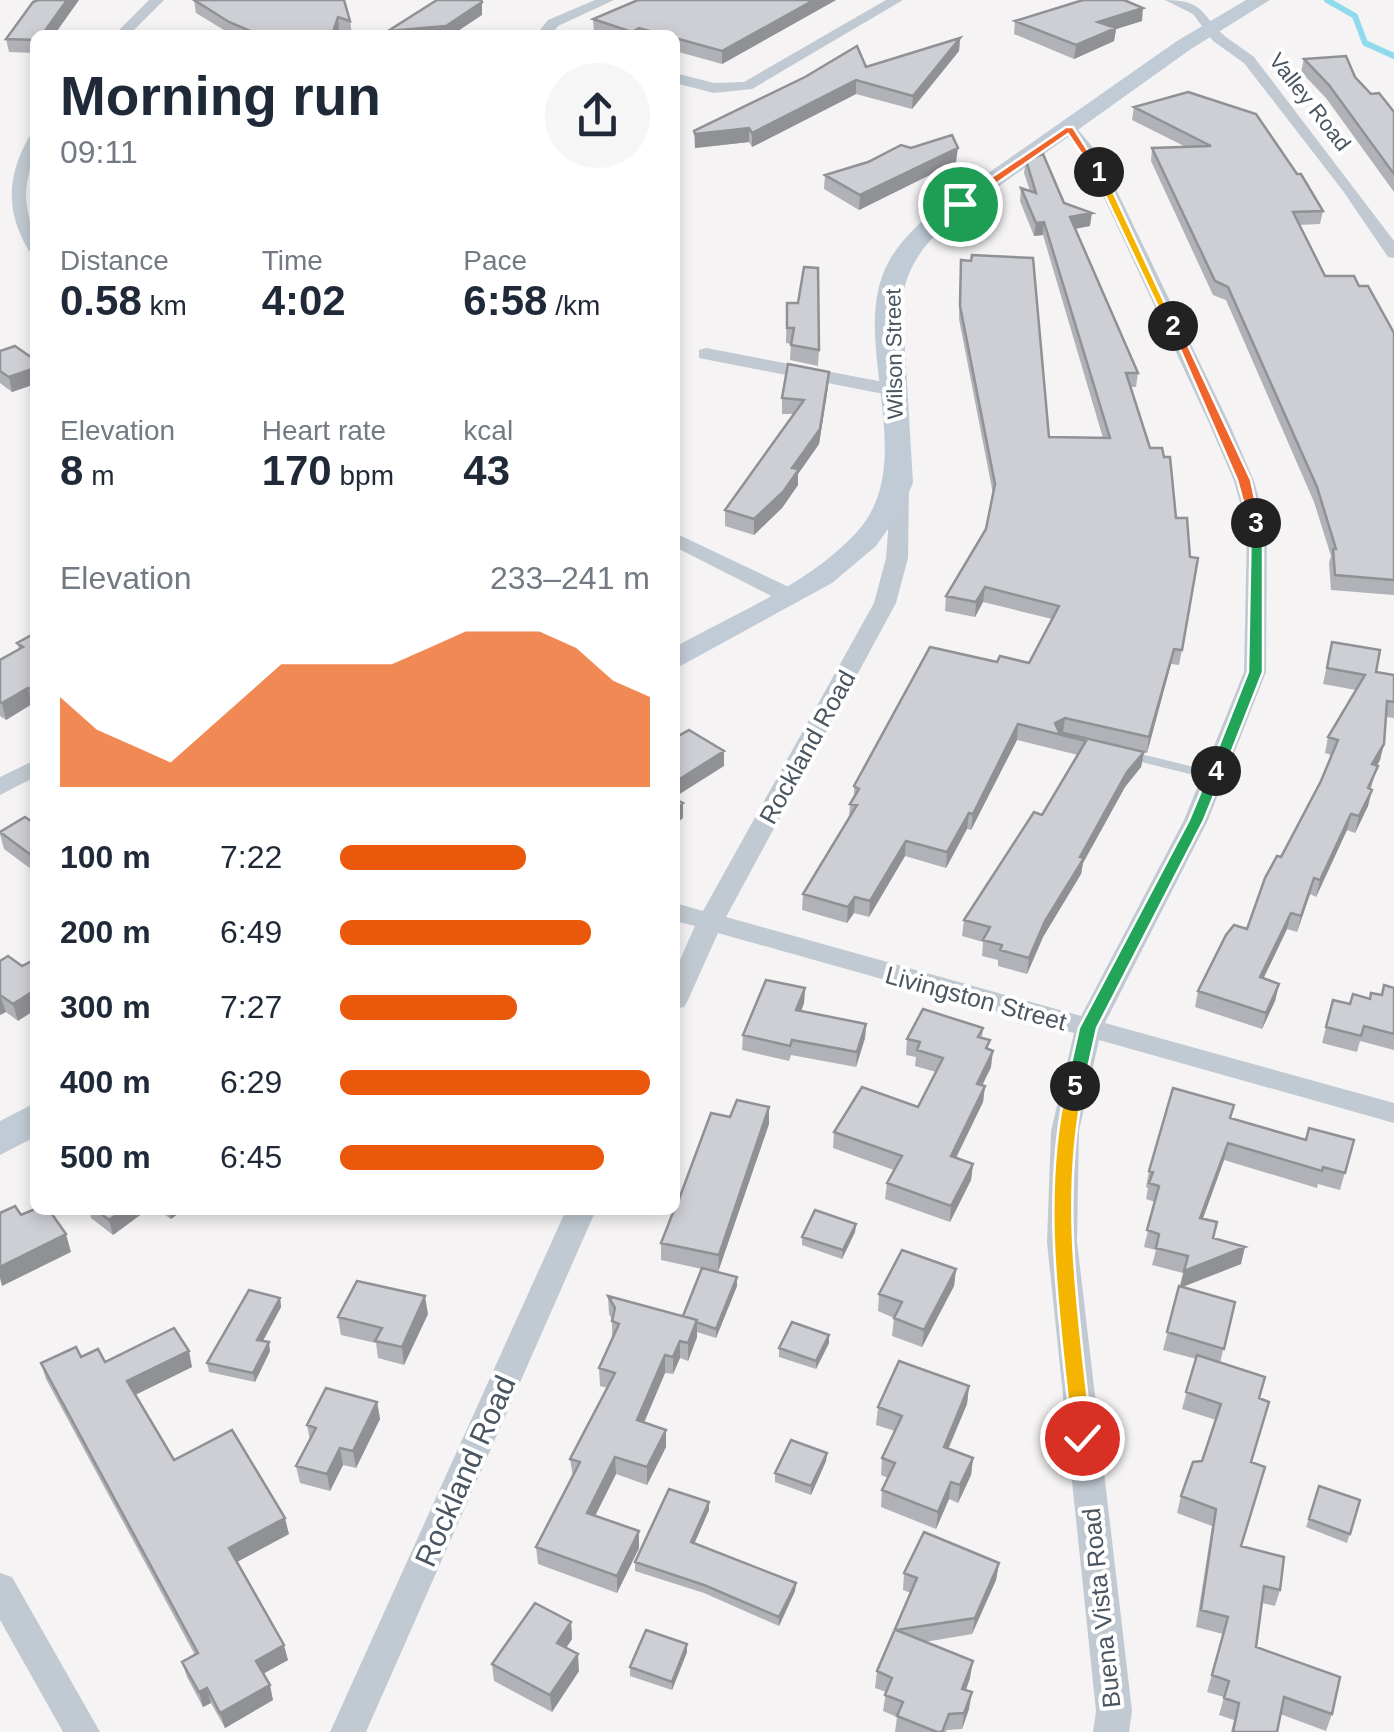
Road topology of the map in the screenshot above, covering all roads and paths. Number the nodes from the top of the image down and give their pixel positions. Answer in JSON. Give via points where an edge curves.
{"nodes":[{"id":1,"x":158,"y":0,"type":"edge"},
{"id":2,"x":607,"y":0,"type":"edge"},
{"id":3,"x":896,"y":0,"type":"edge"},
{"id":4,"x":1172,"y":0,"type":"edge"},
{"id":5,"x":1260,"y":0,"type":"edge"},
{"id":6,"x":1212,"y":28,"type":"junction"},
{"id":7,"x":125,"y":30,"type":"edge"},
{"id":8,"x":543,"y":30,"type":"edge"},
{"id":9,"x":680,"y":79,"type":"edge"},
{"id":10,"x":1070,"y":129,"type":"junction"},
{"id":11,"x":30,"y":151,"type":"edge"},
{"id":12,"x":8,"y":207,"type":"edge"},
{"id":13,"x":30,"y":240,"type":"edge"},
{"id":14,"x":1394,"y":253,"type":"edge"},
{"id":15,"x":706,"y":354,"type":"dead end"},
{"id":16,"x":894,"y":390,"type":"junction"},
{"id":17,"x":899,"y":483,"type":"junction"},
{"id":18,"x":680,"y":542,"type":"edge"},
{"id":19,"x":789,"y":596,"type":"junction"},
{"id":20,"x":680,"y":657,"type":"edge"},
{"id":21,"x":1123,"y":754,"type":"edge"},
{"id":22,"x":30,"y":770,"type":"edge"},
{"id":23,"x":1214,"y":776,"type":"junction"},
{"id":24,"x":0,"y":787,"type":"edge"},
{"id":25,"x":680,"y":914,"type":"edge"},
{"id":26,"x":709,"y":924,"type":"junction"},
{"id":27,"x":680,"y":989,"type":"edge"},
{"id":28,"x":1088,"y":1028,"type":"junction"},
{"id":29,"x":1394,"y":1113,"type":"edge"},
{"id":30,"x":30,"y":1121,"type":"edge"},
{"id":31,"x":0,"y":1140,"type":"edge"},
{"id":32,"x":579,"y":1215,"type":"edge"},
{"id":33,"x":1,"y":1591,"type":"edge"},
{"id":34,"x":82,"y":1732,"type":"edge"},
{"id":35,"x":348,"y":1732,"type":"edge"},
{"id":36,"x":1110,"y":1732,"type":"edge"}],
"edges":[{"from":1,"to":7,"type":"street"},
{"from":2,"to":8,"type":"street"},
{"from":3,"to":9,"type":"street","via":[[746,86],[714,88]]},
{"from":4,"to":6,"type":"street","name":"Valley Road","via":[[1198,11]]},
{"from":5,"to":6,"type":"main road","name":"Wilson Street"},
{"from":6,"to":10,"type":"main road","name":"Wilson Street"},
{"from":6,"to":14,"type":"street","name":"Valley Road","via":[[1250,60]]},
{"from":10,"to":16,"type":"main road","name":"Wilson Street","via":[[938,219],[908,248],[892,276],[889,300]]},
{"from":10,"to":23,"type":"street","name":"Buena Vista Road","via":[[1092,156],[1219,424],[1258,528],[1255,672]]},
{"from":11,"to":12,"type":"street"},
{"from":12,"to":13,"type":"street"},
{"from":15,"to":16,"type":"street"},
{"from":16,"to":17,"type":"main road","name":"Wilson Street"},
{"from":17,"to":19,"type":"main road","via":[[866,540]]},
{"from":17,"to":26,"type":"street","name":"Rockland Road","via":[[897,558],[885,604]]},
{"from":18,"to":19,"type":"street"},
{"from":19,"to":20,"type":"main road"},
{"from":21,"to":23,"type":"lane"},
{"from":22,"to":24,"type":"street"},
{"from":23,"to":28,"type":"street","name":"Buena Vista Road"},
{"from":25,"to":26,"type":"street","name":"Livingston Street"},
{"from":26,"to":27,"type":"street","name":"Rockland Road"},
{"from":26,"to":28,"type":"street","name":"Livingston Street"},
{"from":28,"to":29,"type":"street","name":"Livingston Street"},
{"from":28,"to":36,"type":"street","name":"Buena Vista Road","via":[[1066,1131],[1062,1242],[1114,1712]]},
{"from":30,"to":31,"type":"main road"},
{"from":32,"to":35,"type":"street","name":"Rockland Road"},
{"from":33,"to":34,"type":"street"}]}
